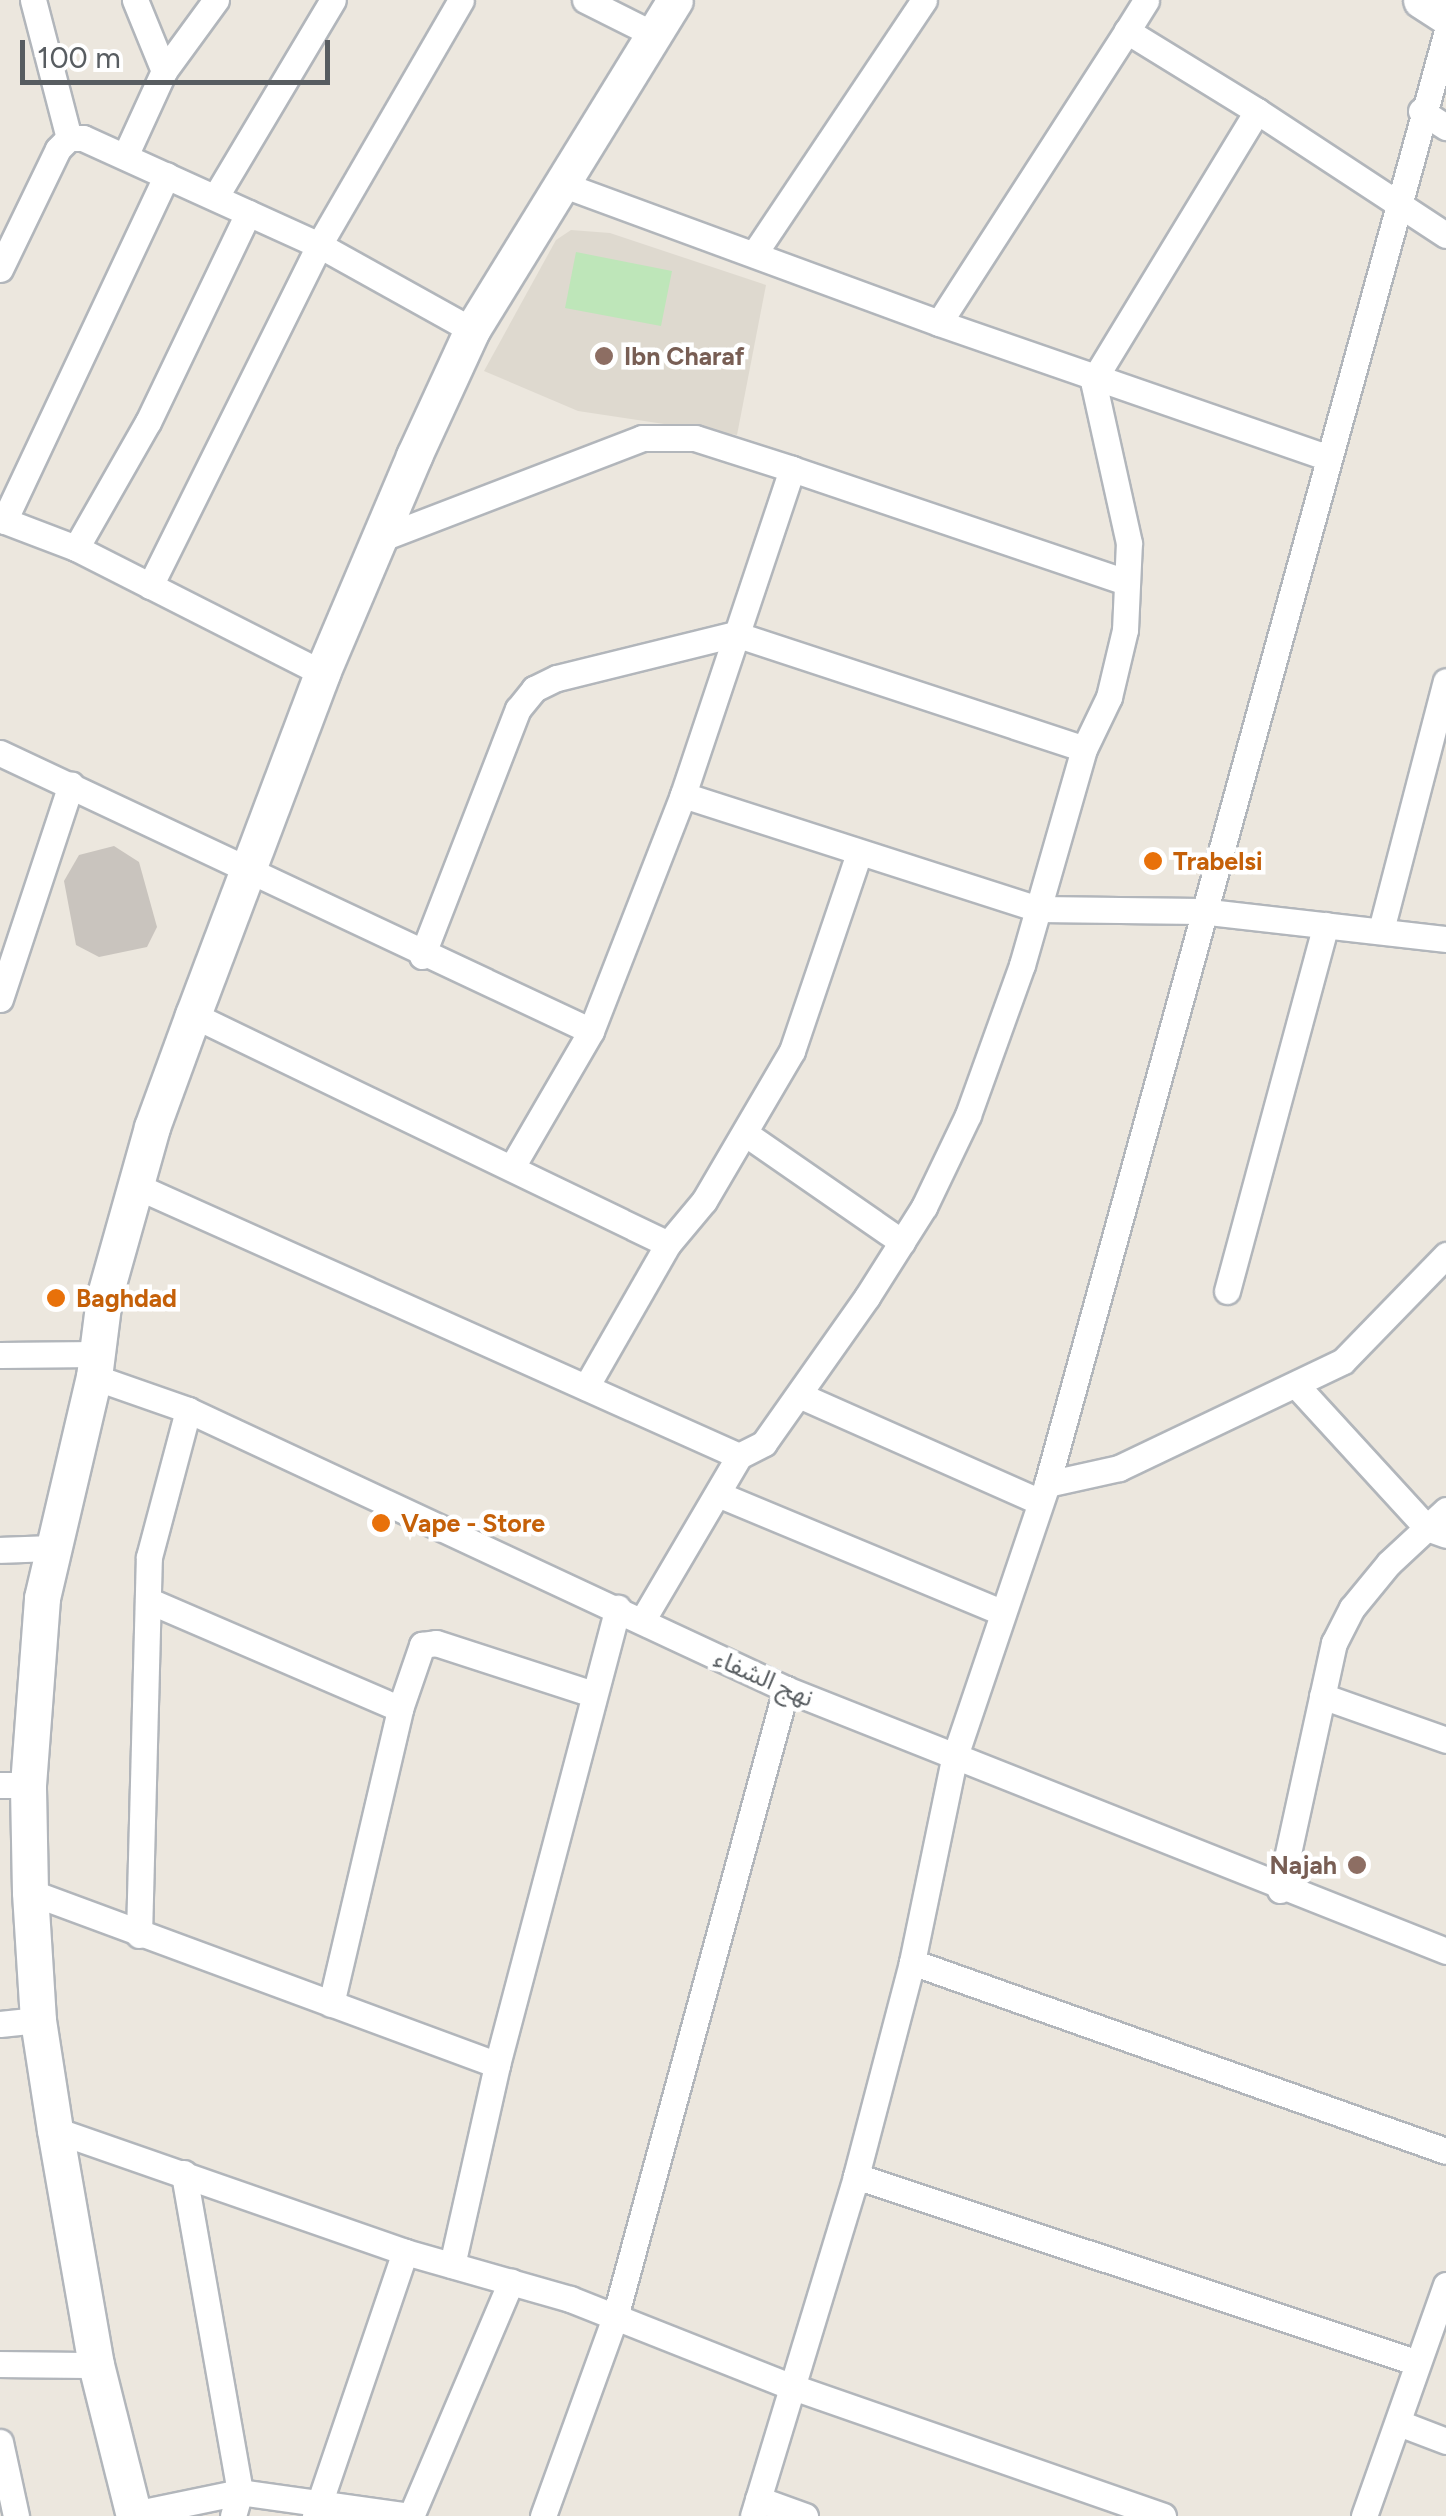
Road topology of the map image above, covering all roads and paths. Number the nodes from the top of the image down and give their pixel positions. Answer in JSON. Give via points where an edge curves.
{"nodes":[{"id":1,"x":33,"y":0,"type":"edge"},
{"id":2,"x":135,"y":0,"type":"edge"},
{"id":3,"x":216,"y":0,"type":"edge"},
{"id":4,"x":333,"y":0,"type":"edge"},
{"id":5,"x":461,"y":0,"type":"edge"},
{"id":6,"x":584,"y":0,"type":"edge"},
{"id":7,"x":675,"y":0,"type":"edge"},
{"id":8,"x":924,"y":0,"type":"edge"},
{"id":9,"x":1146,"y":0,"type":"edge"},
{"id":10,"x":1421,"y":0,"type":"edge"},
{"id":11,"x":1446,"y":16,"type":"edge"},
{"id":12,"x":1127,"y":32,"type":"junction"},
{"id":13,"x":653,"y":34,"type":"junction"},
{"id":14,"x":1446,"y":34,"type":"edge"},
{"id":15,"x":164,"y":70,"type":"junction"},
{"id":16,"x":1258,"y":111,"type":"junction"},
{"id":17,"x":1421,"y":111,"type":"junction"},
{"id":18,"x":1446,"y":127,"type":"edge"},
{"id":19,"x":69,"y":138,"type":"junction"},
{"id":20,"x":126,"y":154,"type":"junction"},
{"id":21,"x":167,"y":175,"type":"junction"},
{"id":22,"x":562,"y":184,"type":"junction"},
{"id":23,"x":216,"y":196,"type":"junction"},
{"id":24,"x":1398,"y":204,"type":"junction"},
{"id":25,"x":248,"y":213,"type":"junction"},
{"id":26,"x":1446,"y":236,"type":"edge"},
{"id":27,"x":318,"y":245,"type":"junction"},
{"id":28,"x":756,"y":251,"type":"junction"},
{"id":29,"x":0,"y":269,"type":"edge"},
{"id":30,"x":939,"y":323,"type":"junction"},
{"id":31,"x":472,"y":330,"type":"junction"},
{"id":32,"x":1093,"y":381,"type":"junction"},
{"id":33,"x":1325,"y":457,"type":"junction"},
{"id":34,"x":792,"y":470,"type":"junction"},
{"id":35,"x":2,"y":520,"type":"edge"},
{"id":36,"x":382,"y":538,"type":"junction"},
{"id":37,"x":76,"y":548,"type":"junction"},
{"id":38,"x":1126,"y":582,"type":"junction"},
{"id":39,"x":150,"y":586,"type":"junction"},
{"id":40,"x":735,"y":634,"type":"junction"},
{"id":41,"x":322,"y":673,"type":"junction"},
{"id":42,"x":1446,"y":681,"type":"edge"},
{"id":43,"x":1084,"y":749,"type":"junction"},
{"id":44,"x":0,"y":753,"type":"edge"},
{"id":45,"x":71,"y":784,"type":"junction"},
{"id":46,"x":683,"y":795,"type":"junction"},
{"id":47,"x":859,"y":852,"type":"junction"},
{"id":48,"x":250,"y":874,"type":"junction"},
{"id":49,"x":1038,"y":909,"type":"junction"},
{"id":50,"x":1200,"y":910,"type":"junction"},
{"id":51,"x":1326,"y":924,"type":"junction"},
{"id":52,"x":1381,"y":930,"type":"junction"},
{"id":53,"x":1446,"y":939,"type":"edge"},
{"id":54,"x":422,"y":956,"type":"junction"},
{"id":55,"x":0,"y":999,"type":"edge"},
{"id":56,"x":192,"y":1015,"type":"junction"},
{"id":57,"x":591,"y":1031,"type":"junction"},
{"id":58,"x":746,"y":1134,"type":"junction"},
{"id":59,"x":512,"y":1167,"type":"junction"},
{"id":60,"x":136,"y":1186,"type":"junction"},
{"id":61,"x":902,"y":1242,"type":"junction"},
{"id":62,"x":668,"y":1244,"type":"junction"},
{"id":63,"x":1446,"y":1256,"type":"edge"},
{"id":64,"x":1227,"y":1291,"type":"dead end"},
{"id":65,"x":0,"y":1355,"type":"edge"},
{"id":66,"x":95,"y":1366,"type":"junction"},
{"id":67,"x":1296,"y":1385,"type":"junction"},
{"id":68,"x":586,"y":1387,"type":"junction"},
{"id":69,"x":798,"y":1395,"type":"junction"},
{"id":70,"x":188,"y":1410,"type":"junction"},
{"id":71,"x":739,"y":1456,"type":"junction"},
{"id":72,"x":1044,"y":1493,"type":"junction"},
{"id":73,"x":720,"y":1495,"type":"junction"},
{"id":74,"x":1440,"y":1524,"type":"edge"},
{"id":75,"x":53,"y":1548,"type":"junction"},
{"id":76,"x":0,"y":1550,"type":"edge"},
{"id":77,"x":152,"y":1602,"type":"junction"},
{"id":78,"x":618,"y":1608,"type":"junction"},
{"id":79,"x":999,"y":1610,"type":"junction"},
{"id":80,"x":642,"y":1621,"type":"junction"},
{"id":81,"x":786,"y":1689,"type":"junction"},
{"id":82,"x":593,"y":1694,"type":"junction"},
{"id":83,"x":1322,"y":1696,"type":"junction"},
{"id":84,"x":400,"y":1709,"type":"junction"},
{"id":85,"x":1446,"y":1740,"type":"edge"},
{"id":86,"x":954,"y":1758,"type":"junction"},
{"id":87,"x":14,"y":1785,"type":"edge"},
{"id":88,"x":1280,"y":1890,"type":"junction"},
{"id":89,"x":30,"y":1892,"type":"junction"},
{"id":90,"x":139,"y":1935,"type":"junction"},
{"id":91,"x":1446,"y":1951,"type":"edge"},
{"id":92,"x":912,"y":1962,"type":"junction"},
{"id":93,"x":331,"y":2004,"type":"junction"},
{"id":94,"x":38,"y":2020,"type":"junction"},
{"id":95,"x":0,"y":2024,"type":"edge"},
{"id":96,"x":497,"y":2066,"type":"junction"},
{"id":97,"x":55,"y":2130,"type":"junction"},
{"id":98,"x":1446,"y":2151,"type":"edge"},
{"id":99,"x":184,"y":2173,"type":"junction"},
{"id":100,"x":856,"y":2176,"type":"junction"},
{"id":101,"x":404,"y":2252,"type":"junction"},
{"id":102,"x":452,"y":2265,"type":"junction"},
{"id":103,"x":511,"y":2281,"type":"junction"},
{"id":104,"x":1446,"y":2285,"type":"edge"},
{"id":105,"x":615,"y":2317,"type":"junction"},
{"id":106,"x":1439,"y":2325,"type":"edge"},
{"id":107,"x":1418,"y":2363,"type":"junction"},
{"id":108,"x":0,"y":2364,"type":"edge"},
{"id":109,"x":96,"y":2365,"type":"junction"},
{"id":110,"x":790,"y":2386,"type":"junction"},
{"id":111,"x":1398,"y":2424,"type":"junction"},
{"id":112,"x":1446,"y":2440,"type":"edge"},
{"id":113,"x":0,"y":2442,"type":"edge"},
{"id":114,"x":236,"y":2504,"type":"edge"},
{"id":115,"x":317,"y":2508,"type":"edge"},
{"id":116,"x":756,"y":2508,"type":"edge"},
{"id":117,"x":134,"y":2515,"type":"edge"},
{"id":118,"x":16,"y":2516,"type":"edge"},
{"id":119,"x":542,"y":2516,"type":"edge"},
{"id":120,"x":805,"y":2516,"type":"edge"},
{"id":121,"x":1163,"y":2516,"type":"edge"},
{"id":122,"x":1364,"y":2516,"type":"edge"}],
"edges":[{"from":1,"to":19,"type":"street"},
{"from":2,"to":15,"type":"street"},
{"from":3,"to":15,"type":"street"},
{"from":4,"to":23,"type":"street"},
{"from":5,"to":27,"type":"street"},
{"from":6,"to":13,"type":"street"},
{"from":7,"to":13,"type":"street"},
{"from":8,"to":28,"type":"street"},
{"from":9,"to":12,"type":"street"},
{"from":10,"to":11,"type":"street"},
{"from":12,"to":16,"type":"street"},
{"from":12,"to":30,"type":"street"},
{"from":13,"to":22,"type":"street"},
{"from":14,"to":17,"type":"street"},
{"from":15,"to":20,"type":"street"},
{"from":16,"to":24,"type":"street"},
{"from":16,"to":32,"type":"street"},
{"from":17,"to":18,"type":"street"},
{"from":17,"to":24,"type":"street"},
{"from":19,"to":20,"type":"street"},
{"from":19,"to":29,"type":"street"},
{"from":20,"to":21,"type":"street"},
{"from":21,"to":23,"type":"street"},
{"from":21,"to":35,"type":"street"},
{"from":22,"to":28,"type":"street"},
{"from":22,"to":31,"type":"street"},
{"from":23,"to":25,"type":"street"},
{"from":24,"to":26,"type":"street"},
{"from":24,"to":33,"type":"street"},
{"from":25,"to":27,"type":"street"},
{"from":25,"to":37,"type":"street","via":[[148,422]]},
{"from":27,"to":31,"type":"street"},
{"from":27,"to":39,"type":"street"},
{"from":28,"to":30,"type":"street"},
{"from":30,"to":32,"type":"street"},
{"from":31,"to":36,"type":"street"},
{"from":32,"to":33,"type":"street"},
{"from":32,"to":38,"type":"street","via":[[1121,489]]},
{"from":33,"to":50,"type":"street"},
{"from":34,"to":36,"type":"street","via":[[695,438],[642,438]]},
{"from":34,"to":38,"type":"street"},
{"from":34,"to":40,"type":"street"},
{"from":35,"to":37,"type":"street"},
{"from":36,"to":41,"type":"street"},
{"from":37,"to":39,"type":"street"},
{"from":38,"to":43,"type":"street","via":[[1125,630],[1109,697]]},
{"from":39,"to":41,"type":"street"},
{"from":40,"to":43,"type":"street"},
{"from":40,"to":46,"type":"street"},
{"from":40,"to":54,"type":"street","via":[[534,689],[518,709]]},
{"from":41,"to":48,"type":"street"},
{"from":42,"to":52,"type":"street"},
{"from":43,"to":49,"type":"street"},
{"from":44,"to":45,"type":"street"},
{"from":45,"to":48,"type":"street"},
{"from":45,"to":55,"type":"street"},
{"from":46,"to":47,"type":"street"},
{"from":46,"to":57,"type":"street"},
{"from":47,"to":49,"type":"street"},
{"from":47,"to":58,"type":"street","via":[[792,1050]]},
{"from":48,"to":54,"type":"street"},
{"from":48,"to":56,"type":"street"},
{"from":49,"to":50,"type":"street"},
{"from":49,"to":61,"type":"street","via":[[968,1116]]},
{"from":50,"to":51,"type":"street"},
{"from":50,"to":72,"type":"street"},
{"from":51,"to":52,"type":"street"},
{"from":51,"to":64,"type":"street"},
{"from":52,"to":53,"type":"street"},
{"from":54,"to":57,"type":"street"},
{"from":56,"to":59,"type":"street"},
{"from":56,"to":60,"type":"street"},
{"from":57,"to":59,"type":"street"},
{"from":58,"to":61,"type":"street"},
{"from":58,"to":62,"type":"street"},
{"from":59,"to":62,"type":"street"},
{"from":60,"to":66,"type":"street","via":[[104,1298]]},
{"from":60,"to":68,"type":"street"},
{"from":61,"to":69,"type":"street"},
{"from":62,"to":68,"type":"street"},
{"from":63,"to":67,"type":"street","via":[[1343,1361]]},
{"from":65,"to":66,"type":"street","name":"نهج الشفاء"},
{"from":66,"to":70,"type":"street","name":"نهج الشفاء"},
{"from":66,"to":75,"type":"street"},
{"from":67,"to":72,"type":"street","via":[[1119,1468]]},
{"from":67,"to":74,"type":"street"},
{"from":68,"to":71,"type":"street"},
{"from":69,"to":71,"type":"street","via":[[764,1443]]},
{"from":69,"to":72,"type":"street"},
{"from":70,"to":77,"type":"street","via":[[149,1556]]},
{"from":70,"to":78,"type":"street","name":"نهج الشفاء"},
{"from":71,"to":73,"type":"street"},
{"from":72,"to":79,"type":"street"},
{"from":73,"to":79,"type":"street"},
{"from":73,"to":80,"type":"street"},
{"from":74,"to":83,"type":"street","via":[[1352,1608],[1334,1643]]},
{"from":75,"to":76,"type":"street"},
{"from":75,"to":87,"type":"street"},
{"from":77,"to":84,"type":"street"},
{"from":77,"to":90,"type":"street"},
{"from":78,"to":80,"type":"street","name":"نهج الشفاء"},
{"from":78,"to":82,"type":"street"},
{"from":79,"to":86,"type":"street"},
{"from":80,"to":81,"type":"street","name":"نهج الشفاء"},
{"from":81,"to":86,"type":"street","name":"نهج الشفاء"},
{"from":81,"to":105,"type":"street"},
{"from":82,"to":84,"type":"street","via":[[436,1643],[422,1645],[414,1656]]},
{"from":82,"to":96,"type":"street"},
{"from":83,"to":85,"type":"street"},
{"from":83,"to":88,"type":"street"},
{"from":84,"to":93,"type":"street"},
{"from":86,"to":88,"type":"street","name":"نهج الشفاء"},
{"from":86,"to":92,"type":"street"},
{"from":87,"to":89,"type":"street"},
{"from":88,"to":91,"type":"street","name":"نهج الشفاء"},
{"from":89,"to":90,"type":"street"},
{"from":89,"to":94,"type":"street"},
{"from":90,"to":93,"type":"street"},
{"from":92,"to":98,"type":"street"},
{"from":92,"to":100,"type":"street"},
{"from":93,"to":96,"type":"street"},
{"from":94,"to":95,"type":"street"},
{"from":94,"to":97,"type":"street"},
{"from":96,"to":102,"type":"street"},
{"from":97,"to":99,"type":"street"},
{"from":97,"to":109,"type":"street"},
{"from":99,"to":101,"type":"street"},
{"from":99,"to":114,"type":"street"},
{"from":100,"to":107,"type":"street"},
{"from":100,"to":110,"type":"street"},
{"from":101,"to":102,"type":"street"},
{"from":101,"to":115,"type":"street"},
{"from":102,"to":103,"type":"street"},
{"from":103,"to":105,"type":"street"},
{"from":103,"to":115,"type":"street","via":[[412,2516]]},
{"from":104,"to":106,"type":"street"},
{"from":105,"to":110,"type":"street"},
{"from":105,"to":119,"type":"street"},
{"from":106,"to":107,"type":"street"},
{"from":107,"to":111,"type":"street"},
{"from":108,"to":109,"type":"street"},
{"from":109,"to":117,"type":"street"},
{"from":110,"to":116,"type":"street"},
{"from":110,"to":121,"type":"street"},
{"from":111,"to":112,"type":"street"},
{"from":111,"to":122,"type":"street"},
{"from":113,"to":118,"type":"street"},
{"from":114,"to":115,"type":"street"},
{"from":114,"to":117,"type":"street"},
{"from":116,"to":120,"type":"street"}]}
